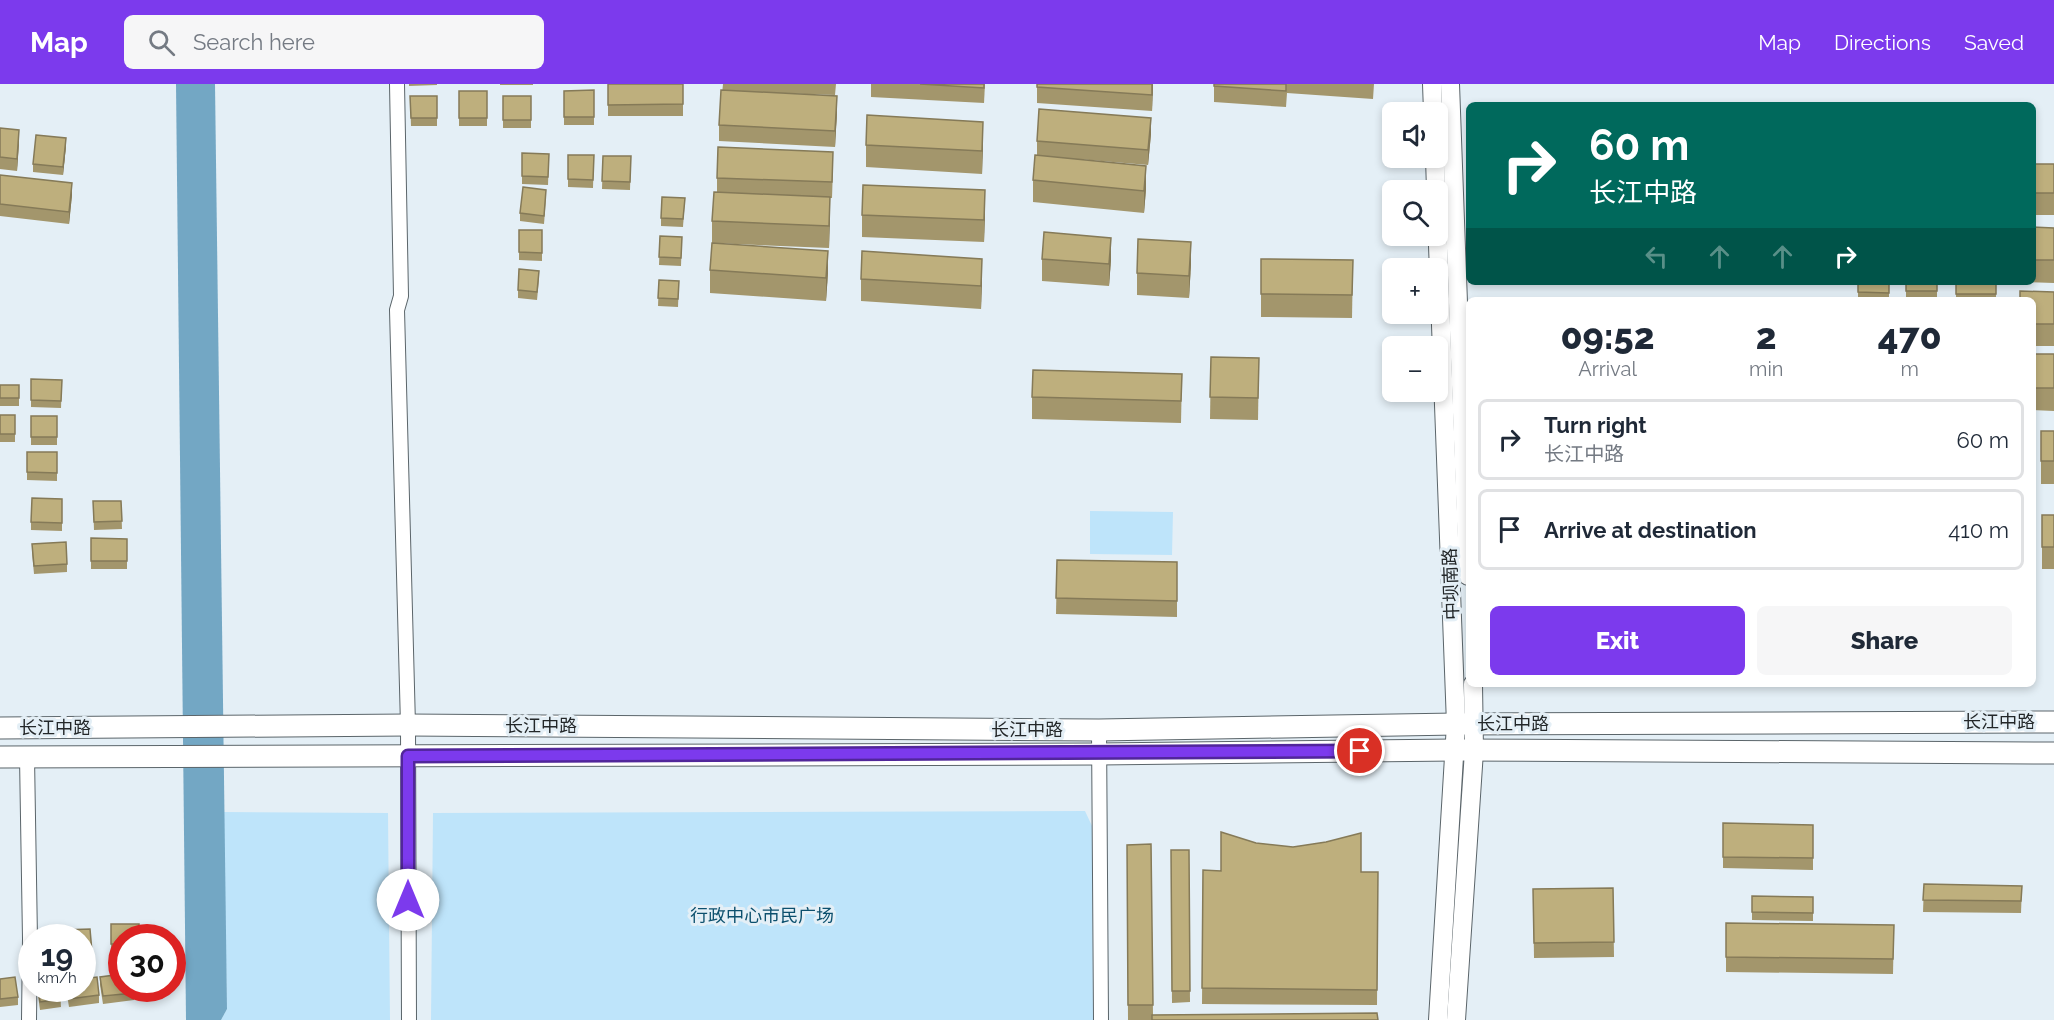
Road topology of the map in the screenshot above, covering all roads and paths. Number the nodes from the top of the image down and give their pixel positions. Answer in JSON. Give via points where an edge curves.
{"nodes":[{"id":1,"x":397,"y":84,"type":"edge"},
{"id":2,"x":1432,"y":84,"type":"edge"},
{"id":3,"x":1450,"y":84,"type":"edge"},
{"id":4,"x":1433,"y":102,"type":"edge"},
{"id":5,"x":1438,"y":246,"type":"edge"},
{"id":6,"x":1466,"y":521,"type":"edge"},
{"id":7,"x":1472,"y":687,"type":"edge"},
{"id":8,"x":2054,"y":722,"type":"edge"},
{"id":9,"x":1465,"y":724,"type":"junction"},
{"id":10,"x":408,"y":725,"type":"junction"},
{"id":11,"x":0,"y":728,"type":"edge"},
{"id":12,"x":1099,"y":730,"type":"junction"},
{"id":13,"x":1465,"y":751,"type":"junction"},
{"id":14,"x":2054,"y":753,"type":"edge"},
{"id":15,"x":1099,"y":754,"type":"junction"},
{"id":16,"x":408,"y":756,"type":"junction"},
{"id":17,"x":0,"y":757,"type":"edge"},
{"id":18,"x":27,"y":757,"type":"junction"},
{"id":19,"x":29,"y":1020,"type":"edge"},
{"id":20,"x":409,"y":1020,"type":"edge"},
{"id":21,"x":1101,"y":1020,"type":"edge"},
{"id":22,"x":1438,"y":1020,"type":"edge"},
{"id":23,"x":1456,"y":1020,"type":"edge"}],
"edges":[{"from":1,"to":10,"type":"street","via":[[401,296],[397,310]]},
{"from":2,"to":4,"type":"main road"},
{"from":3,"to":6,"type":"main road","name":"中坝南路"},
{"from":5,"to":9,"type":"main road","name":"中坝南路"},
{"from":7,"to":9,"type":"main road","name":"中坝南路"},
{"from":8,"to":9,"type":"main road","name":"长江中路"},
{"from":9,"to":12,"type":"main road","name":"长江中路"},
{"from":9,"to":13,"type":"main road","name":"中坝南路"},
{"from":10,"to":11,"type":"main road","name":"长江中路"},
{"from":10,"to":12,"type":"main road","name":"长江中路"},
{"from":10,"to":16,"type":"street"},
{"from":12,"to":15,"type":"street"},
{"from":13,"to":14,"type":"main road","name":"长江中路"},
{"from":13,"to":15,"type":"main road","name":"长江中路"},
{"from":13,"to":22,"type":"main road","name":"中坝南路"},
{"from":13,"to":23,"type":"main road","name":"中坝南路"},
{"from":15,"to":16,"type":"main road","name":"长江中路"},
{"from":15,"to":21,"type":"street"},
{"from":16,"to":18,"type":"main road","name":"长江中路"},
{"from":16,"to":20,"type":"street"},
{"from":17,"to":18,"type":"main road","name":"长江中路"},
{"from":18,"to":19,"type":"street"}]}
